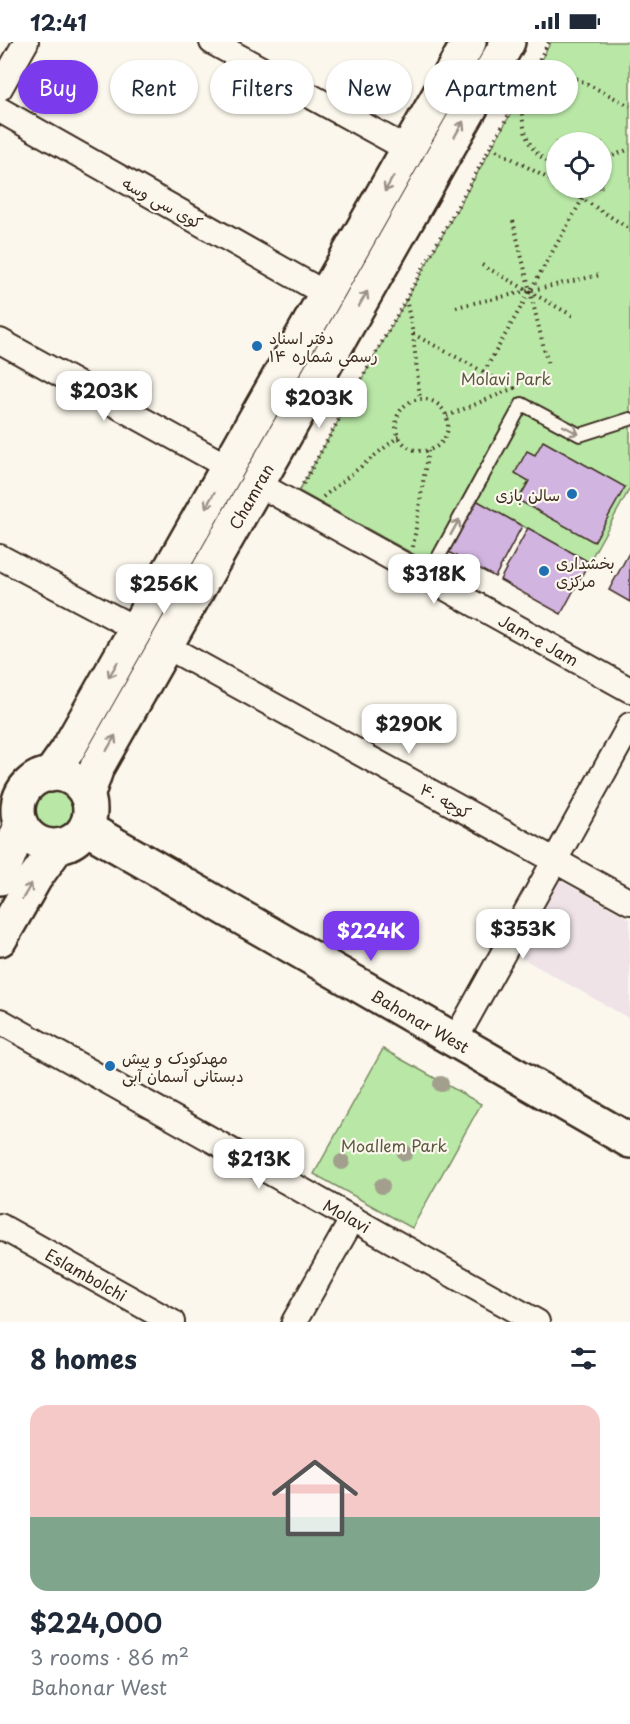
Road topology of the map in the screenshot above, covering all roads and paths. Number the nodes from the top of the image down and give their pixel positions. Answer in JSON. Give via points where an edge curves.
{"nodes":[{"id":1,"x":26,"y":42,"type":"edge"},
{"id":2,"x":212,"y":42,"type":"edge"},
{"id":3,"x":469,"y":42,"type":"edge"},
{"id":4,"x":508,"y":42,"type":"edge"},
{"id":5,"x":549,"y":42,"type":"edge"},
{"id":6,"x":539,"y":59,"type":"joint"},
{"id":7,"x":0,"y":88,"type":"edge"},
{"id":8,"x":630,"y":106,"type":"edge"},
{"id":9,"x":0,"y":110,"type":"edge"},
{"id":10,"x":509,"y":114,"type":"edge"},
{"id":11,"x":522,"y":114,"type":"edge"},
{"id":12,"x":491,"y":147,"type":"junction"},
{"id":13,"x":630,"y":149,"type":"edge"},
{"id":14,"x":409,"y":150,"type":"junction"},
{"id":15,"x":612,"y":156,"type":"edge"},
{"id":16,"x":546,"y":161,"type":"edge"},
{"id":17,"x":546,"y":177,"type":"edge"},
{"id":18,"x":583,"y":198,"type":"joint"},
{"id":19,"x":513,"y":221,"type":"dead end"},
{"id":20,"x":630,"y":229,"type":"edge"},
{"id":21,"x":482,"y":265,"type":"dead end"},
{"id":22,"x":600,"y":275,"type":"dead end"},
{"id":23,"x":529,"y":291,"type":"junction"},
{"id":24,"x":326,"y":294,"type":"junction"},
{"id":25,"x":406,"y":299,"type":"junction"},
{"id":26,"x":456,"y":307,"type":"dead end"},
{"id":27,"x":575,"y":318,"type":"dead end"},
{"id":28,"x":413,"y":334,"type":"junction"},
{"id":29,"x":0,"y":341,"type":"edge"},
{"id":30,"x":548,"y":364,"type":"dead end"},
{"id":31,"x":484,"y":372,"type":"junction"},
{"id":32,"x":420,"y":399,"type":"junction"},
{"id":33,"x":447,"y":417,"type":"junction"},
{"id":34,"x":630,"y":419,"type":"edge"},
{"id":35,"x":399,"y":436,"type":"junction"},
{"id":36,"x":428,"y":450,"type":"junction"},
{"id":37,"x":228,"y":467,"type":"junction"},
{"id":38,"x":258,"y":484,"type":"junction"},
{"id":39,"x":300,"y":491,"type":"dead end"},
{"id":40,"x":318,"y":501,"type":"dead end"},
{"id":41,"x":0,"y":557,"type":"edge"},
{"id":42,"x":431,"y":572,"type":"junction"},
{"id":43,"x":136,"y":629,"type":"junction"},
{"id":44,"x":166,"y":646,"type":"junction"},
{"id":45,"x":630,"y":690,"type":"edge"},
{"id":46,"x":630,"y":725,"type":"edge"},
{"id":47,"x":50,"y":775,"type":"junction"},
{"id":48,"x":11,"y":787,"type":"edge"},
{"id":49,"x":87,"y":795,"type":"junction"},
{"id":50,"x":21,"y":825,"type":"junction"},
{"id":51,"x":86,"y":828,"type":"junction"},
{"id":52,"x":58,"y":846,"type":"junction"},
{"id":53,"x":554,"y":860,"type":"junction"},
{"id":54,"x":0,"y":878,"type":"edge"},
{"id":55,"x":630,"y":902,"type":"edge"},
{"id":56,"x":0,"y":939,"type":"edge"},
{"id":57,"x":0,"y":1021,"type":"edge"},
{"id":58,"x":455,"y":1040,"type":"junction"},
{"id":59,"x":630,"y":1141,"type":"edge"},
{"id":60,"x":353,"y":1218,"type":"junction"},
{"id":61,"x":0,"y":1226,"type":"edge"},
{"id":62,"x":170,"y":1322,"type":"edge"},
{"id":63,"x":294,"y":1322,"type":"edge"},
{"id":64,"x":537,"y":1322,"type":"edge"}],
"edges":[{"from":1,"to":7,"type":"street"},
{"from":2,"to":14,"type":"street"},
{"from":3,"to":14,"type":"street","name":"Chamran"},
{"from":38,"to":4,"type":"street","name":"Chamran","one_way":true},
{"from":5,"to":6,"type":"path"},
{"from":6,"to":8,"type":"path"},
{"from":9,"to":24,"type":"street","name":"کوی سی وسه"},
{"from":10,"to":12,"type":"path"},
{"from":11,"to":16,"type":"path","via":[[525,137]]},
{"from":12,"to":17,"type":"path"},
{"from":12,"to":25,"type":"path"},
{"from":13,"to":15,"type":"path"},
{"from":14,"to":24,"type":"street","name":"Chamran","one_way":true},
{"from":18,"to":20,"type":"path"},
{"from":18,"to":23,"type":"path"},
{"from":19,"to":23,"type":"path"},
{"from":21,"to":23,"type":"path"},
{"from":22,"to":23,"type":"path"},
{"from":23,"to":26,"type":"path"},
{"from":23,"to":27,"type":"path"},
{"from":23,"to":30,"type":"path"},
{"from":23,"to":31,"type":"path"},
{"from":24,"to":37,"type":"street","name":"Chamran"},
{"from":25,"to":28,"type":"path"},
{"from":25,"to":39,"type":"path"},
{"from":28,"to":31,"type":"path"},
{"from":28,"to":32,"type":"path"},
{"from":29,"to":37,"type":"street"},
{"from":31,"to":33,"type":"path","via":[[514,388]]},
{"from":32,"to":33,"type":"path","via":[[437,403]]},
{"from":32,"to":35,"type":"path","via":[[405,405],[400,412]]},
{"from":33,"to":36,"type":"path","via":[[442,441]]},
{"from":42,"to":34,"type":"lane","one_way":true,"via":[[522,404],[580,435]]},
{"from":35,"to":36,"type":"path","via":[[411,448]]},
{"from":35,"to":40,"type":"path"},
{"from":36,"to":42,"type":"path","via":[[412,553]]},
{"from":37,"to":38,"type":"street"},
{"from":37,"to":43,"type":"street","name":"Chamran","one_way":true},
{"from":38,"to":42,"type":"street","name":"Jam-e Jam"},
{"from":38,"to":44,"type":"street","name":"Chamran"},
{"from":41,"to":43,"type":"street"},
{"from":42,"to":45,"type":"street","name":"Jam-e Jam"},
{"from":43,"to":44,"type":"street"},
{"from":43,"to":47,"type":"street","name":"Chamran","one_way":true},
{"from":49,"to":44,"type":"street","name":"Chamran","one_way":true,"via":[[97,767]]},
{"from":44,"to":53,"type":"street","name":"کوچه ۴۰"},
{"from":46,"to":53,"type":"street"},
{"from":47,"to":48,"type":"street"},
{"from":47,"to":49,"type":"street","via":[[72,779]]},
{"from":48,"to":50,"type":"street","via":[[19,803]]},
{"from":49,"to":51,"type":"street","via":[[90,806]]},
{"from":50,"to":52,"type":"street","via":[[36,842]]},
{"from":50,"to":54,"type":"street"},
{"from":51,"to":52,"type":"street","via":[[69,843]]},
{"from":51,"to":58,"type":"street","name":"Bahonar West"},
{"from":56,"to":52,"type":"street","one_way":true},
{"from":53,"to":55,"type":"street","name":"کوچه ۴۰"},
{"from":53,"to":58,"type":"street"},
{"from":57,"to":60,"type":"street","name":"Molavi"},
{"from":58,"to":59,"type":"street","name":"Bahonar West"},
{"from":60,"to":63,"type":"street"},
{"from":60,"to":64,"type":"street","name":"Molavi"},
{"from":61,"to":62,"type":"street","name":"Eslambolchi"}]}
